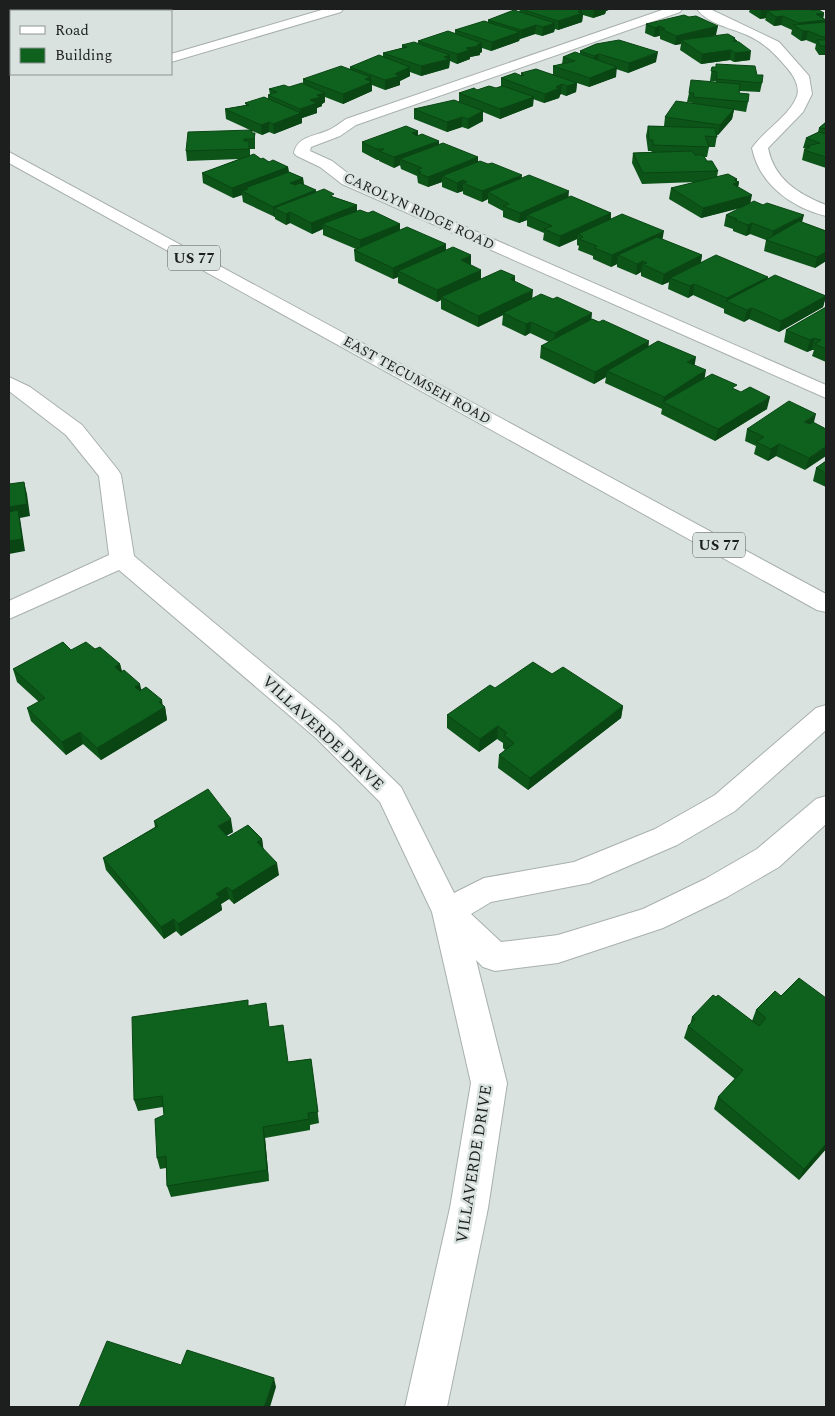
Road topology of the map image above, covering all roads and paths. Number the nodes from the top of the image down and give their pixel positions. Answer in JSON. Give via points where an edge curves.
{"nodes":[{"id":1,"x":307,"y":9,"type":"edge"},
{"id":2,"x":338,"y":9,"type":"edge"},
{"id":3,"x":676,"y":9,"type":"edge"},
{"id":4,"x":703,"y":9,"type":"edge"},
{"id":5,"x":321,"y":14,"type":"junction"},
{"id":6,"x":172,"y":58,"type":"edge"},
{"id":7,"x":9,"y":157,"type":"edge"},
{"id":8,"x":826,"y":211,"type":"edge"},
{"id":9,"x":9,"y":383,"type":"edge"},
{"id":10,"x":826,"y":392,"type":"edge"},
{"id":11,"x":122,"y":558,"type":"junction"},
{"id":12,"x":826,"y":604,"type":"edge"},
{"id":13,"x":9,"y":611,"type":"edge"},
{"id":14,"x":826,"y":715,"type":"edge"},
{"id":15,"x":826,"y":807,"type":"edge"},
{"id":16,"x":448,"y":912,"type":"junction"},
{"id":17,"x":426,"y":1407,"type":"edge"}],
"edges":[{"from":1,"to":5,"type":"street"},
{"from":2,"to":5,"type":"street"},
{"from":3,"to":10,"type":"street","name":"CAROLYN RIDGE ROAD","via":[[351,122],[335,133],[306,144],[302,152],[326,164],[348,181]]},
{"from":4,"to":8,"type":"street","via":[[774,45],[802,76],[805,94],[796,112],[760,148],[760,161],[772,178],[792,195]]},
{"from":5,"to":6,"type":"street"},
{"from":7,"to":12,"type":"street","name":"EAST TECUMSEH ROAD","number":"US 77"},
{"from":9,"to":11,"type":"street","via":[[74,430],[110,475]]},
{"from":11,"to":13,"type":"street"},
{"from":11,"to":16,"type":"street","name":"VILLAVERDE DRIVE","via":[[326,731],[391,796]]},
{"from":14,"to":16,"type":"street","via":[[725,803],[666,837],[578,874],[484,891]]},
{"from":15,"to":16,"type":"street","via":[[768,858],[716,888],[652,920],[558,949],[495,956]]},
{"from":16,"to":17,"type":"street","name":"VILLAVERDE DRIVE","via":[[490,1083],[469,1208]]}]}
